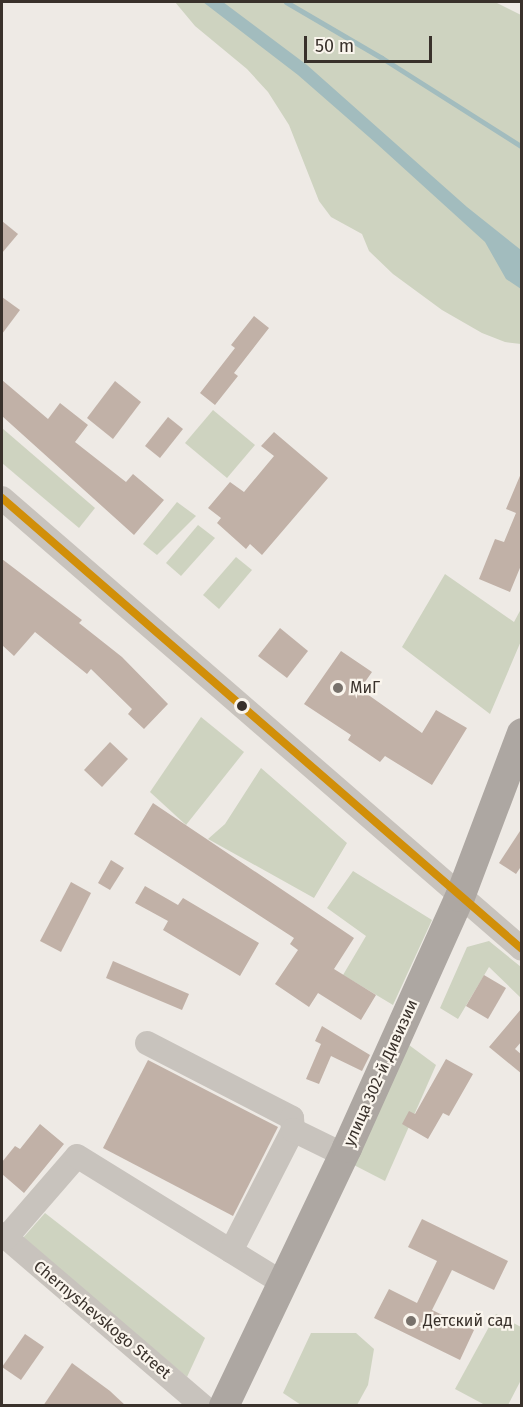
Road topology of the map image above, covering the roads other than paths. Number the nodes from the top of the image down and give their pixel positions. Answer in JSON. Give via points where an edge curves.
{"nodes":[{"id":1,"x":2,"y":498,"type":"edge"},
{"id":2,"x":522,"y":733,"type":"edge"},
{"id":3,"x":460,"y":897,"type":"junction"},
{"id":4,"x":522,"y":949,"type":"edge"},
{"id":5,"x":147,"y":1043,"type":"dead end"},
{"id":6,"x":293,"y":1130,"type":"junction"},
{"id":7,"x":344,"y":1155,"type":"junction"},
{"id":8,"x":4,"y":1236,"type":"edge"},
{"id":9,"x":231,"y":1251,"type":"junction"},
{"id":10,"x":283,"y":1282,"type":"junction"},
{"id":11,"x":203,"y":1406,"type":"edge"},
{"id":12,"x":224,"y":1406,"type":"edge"}],
"edges":[{"from":1,"to":3,"type":"street","via":[[411,849]]},
{"from":2,"to":3,"type":"main road","name":"улица 302-й Дивизии"},
{"from":3,"to":4,"type":"street"},
{"from":3,"to":7,"type":"main road","name":"улица 302-й Дивизии"},
{"from":5,"to":6,"type":"street","via":[[292,1118]]},
{"from":6,"to":7,"type":"street"},
{"from":6,"to":9,"type":"street"},
{"from":7,"to":10,"type":"main road","name":"улица 302-й Дивизии"},
{"from":8,"to":9,"type":"street","via":[[77,1156]]},
{"from":8,"to":11,"type":"street","name":"Chernyshevskogo Street"},
{"from":9,"to":10,"type":"street"},
{"from":10,"to":12,"type":"main road","name":"улица 302-й Дивизии"}]}
